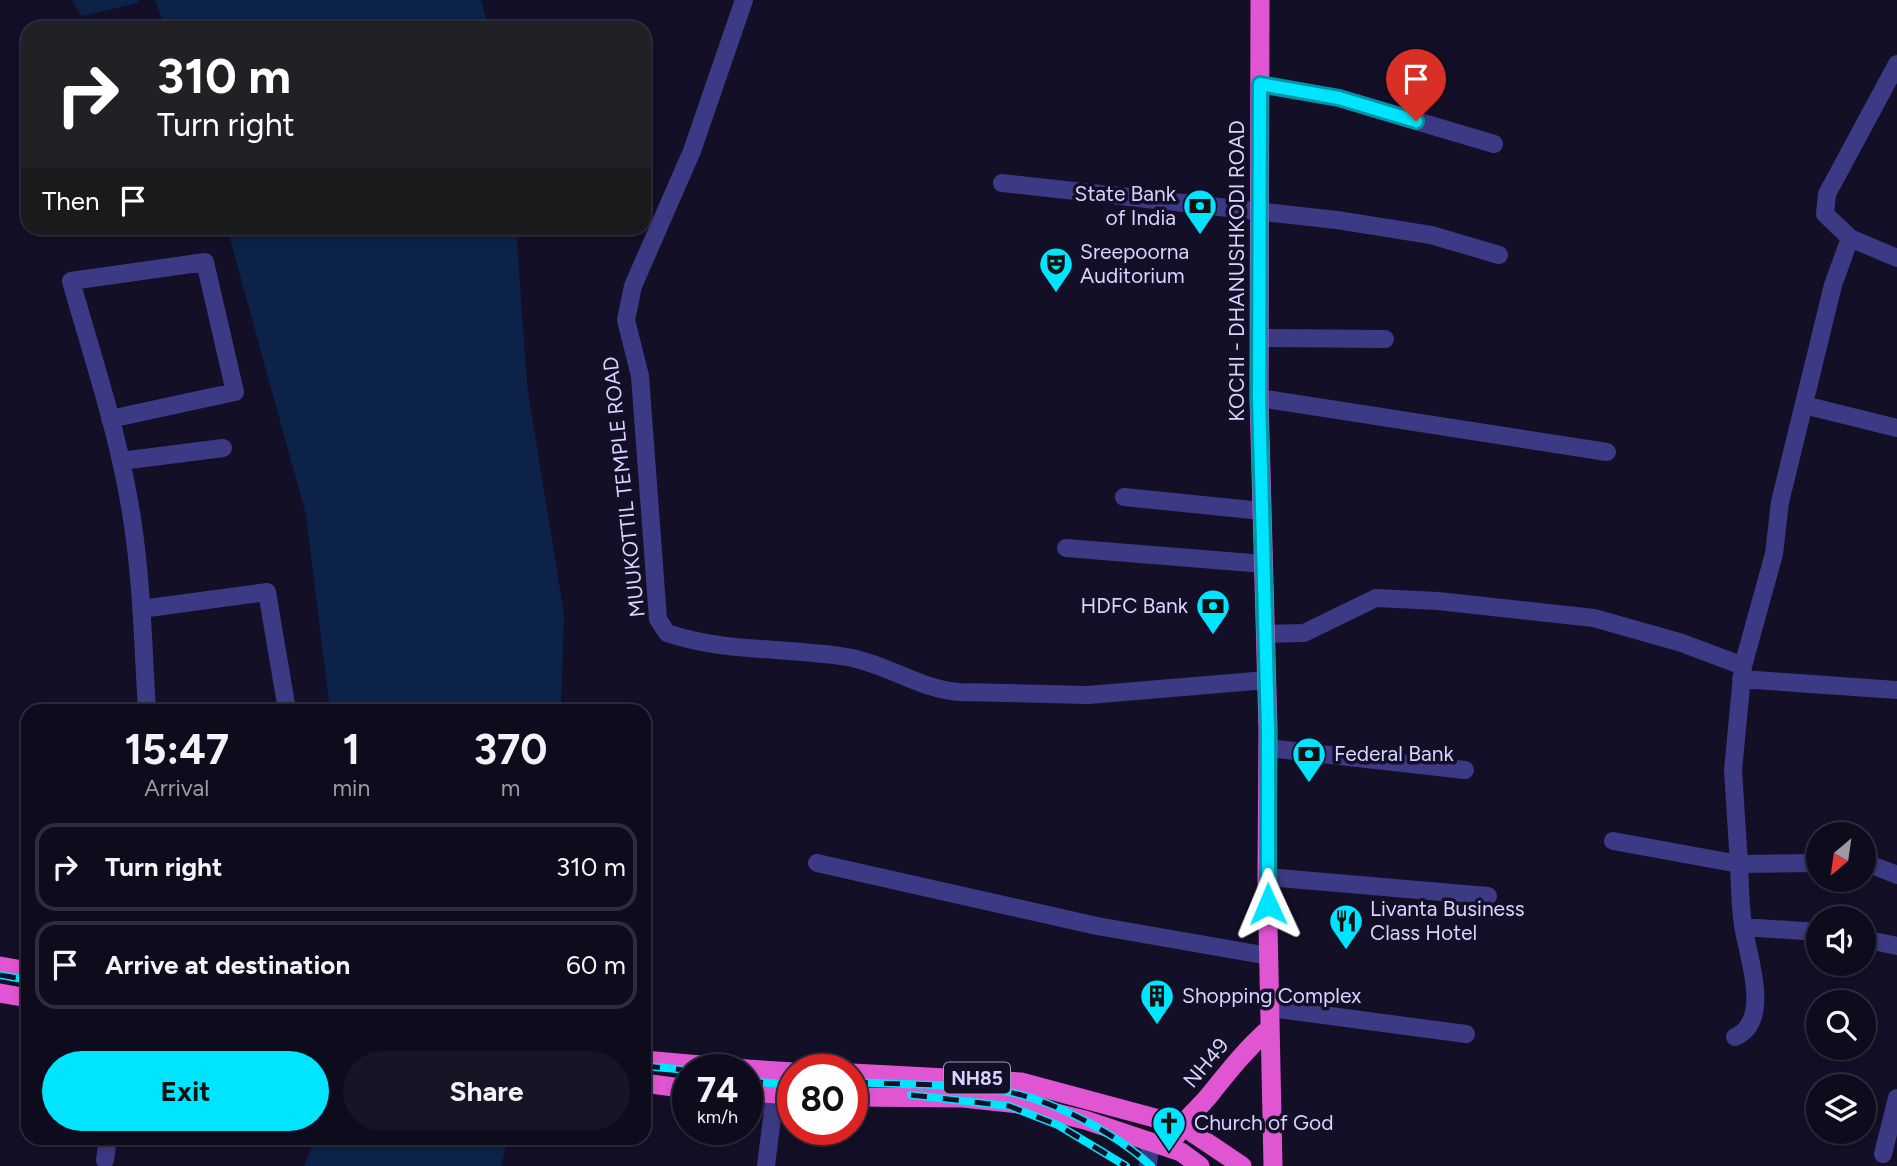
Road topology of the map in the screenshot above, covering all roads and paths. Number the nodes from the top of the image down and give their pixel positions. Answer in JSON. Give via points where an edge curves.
{"nodes":[{"id":1,"x":744,"y":0,"type":"edge"},
{"id":2,"x":1260,"y":0,"type":"edge"},
{"id":3,"x":1897,"y":64,"type":"edge"},
{"id":4,"x":1260,"y":84,"type":"junction"},
{"id":5,"x":1494,"y":144,"type":"dead end"},
{"id":6,"x":1002,"y":183,"type":"dead end"},
{"id":7,"x":1260,"y":214,"type":"junction"},
{"id":8,"x":1850,"y":238,"type":"junction"},
{"id":9,"x":1499,"y":255,"type":"dead end"},
{"id":10,"x":1897,"y":258,"type":"edge"},
{"id":11,"x":1259,"y":338,"type":"junction"},
{"id":12,"x":1385,"y":339,"type":"dead end"},
{"id":13,"x":1259,"y":398,"type":"junction"},
{"id":14,"x":1804,"y":405,"type":"junction"},
{"id":15,"x":110,"y":419,"type":"junction"},
{"id":16,"x":1897,"y":428,"type":"edge"},
{"id":17,"x":223,"y":448,"type":"dead end"},
{"id":18,"x":1606,"y":452,"type":"dead end"},
{"id":19,"x":121,"y":461,"type":"junction"},
{"id":20,"x":1124,"y":497,"type":"dead end"},
{"id":21,"x":1262,"y":511,"type":"junction"},
{"id":22,"x":1066,"y":548,"type":"dead end"},
{"id":23,"x":1264,"y":564,"type":"junction"},
{"id":24,"x":141,"y":608,"type":"junction"},
{"id":25,"x":1265,"y":634,"type":"junction"},
{"id":26,"x":1742,"y":672,"type":"junction"},
{"id":27,"x":1267,"y":680,"type":"junction"},
{"id":28,"x":1897,"y":691,"type":"edge"},
{"id":29,"x":147,"y":704,"type":"edge"},
{"id":30,"x":286,"y":704,"type":"dead end"},
{"id":31,"x":1268,"y":748,"type":"junction"},
{"id":32,"x":1465,"y":770,"type":"dead end"},
{"id":33,"x":1613,"y":841,"type":"dead end"},
{"id":34,"x":817,"y":863,"type":"dead end"},
{"id":35,"x":1806,"y":863,"type":"edge"},
{"id":36,"x":1739,"y":864,"type":"junction"},
{"id":37,"x":1876,"y":867,"type":"edge"},
{"id":38,"x":1897,"y":875,"type":"edge"},
{"id":39,"x":1267,"y":877,"type":"junction"},
{"id":40,"x":1488,"y":896,"type":"dead end"},
{"id":41,"x":1743,"y":927,"type":"junction"},
{"id":42,"x":1806,"y":931,"type":"edge"},
{"id":43,"x":1876,"y":942,"type":"edge"},
{"id":44,"x":1897,"y":946,"type":"edge"},
{"id":45,"x":1269,"y":956,"type":"junction"},
{"id":46,"x":0,"y":966,"type":"edge"},
{"id":47,"x":21,"y":970,"type":"edge"},
{"id":48,"x":0,"y":993,"type":"edge"},
{"id":49,"x":21,"y":997,"type":"edge"},
{"id":50,"x":1270,"y":1018,"type":"junction"},
{"id":51,"x":1466,"y":1034,"type":"dead end"},
{"id":52,"x":1735,"y":1037,"type":"dead end"},
{"id":53,"x":651,"y":1060,"type":"edge"},
{"id":54,"x":672,"y":1063,"type":"edge"},
{"id":55,"x":868,"y":1074,"type":"edge"},
{"id":56,"x":651,"y":1084,"type":"edge"},
{"id":57,"x":672,"y":1086,"type":"edge"},
{"id":58,"x":868,"y":1097,"type":"edge"},
{"id":59,"x":1897,"y":1098,"type":"edge"},
{"id":60,"x":777,"y":1122,"type":"edge"},
{"id":61,"x":1181,"y":1125,"type":"junction"},
{"id":62,"x":1150,"y":1142,"type":"junction"},
{"id":63,"x":107,"y":1145,"type":"edge"},
{"id":64,"x":1171,"y":1149,"type":"junction"},
{"id":65,"x":1883,"y":1154,"type":"dead end"},
{"id":66,"x":105,"y":1160,"type":"dead end"},
{"id":67,"x":766,"y":1166,"type":"edge"},
{"id":68,"x":1148,"y":1166,"type":"edge"},
{"id":69,"x":1200,"y":1166,"type":"edge"},
{"id":70,"x":1242,"y":1166,"type":"edge"},
{"id":71,"x":1273,"y":1166,"type":"edge"}],
"edges":[{"from":1,"to":27,"type":"street","name":"MUUKOTTIL TEMPLE ROAD","via":[[692,152],[633,286],[626,320],[640,376],[658,619],[667,633],[721,645],[847,657],[884,666],[940,691],[1088,695]]},
{"from":2,"to":4,"type":"highway","name":"KOCHI - DHANUSHKODI ROAD"},
{"from":3,"to":8,"type":"street","via":[[1827,194],[1825,214]]},
{"from":4,"to":5,"type":"street","via":[[1339,98]]},
{"from":4,"to":7,"type":"highway","name":"KOCHI - DHANUSHKODI ROAD"},
{"from":6,"to":7,"type":"street"},
{"from":7,"to":9,"type":"street","via":[[1431,235]]},
{"from":7,"to":11,"type":"highway","name":"KOCHI - DHANUSHKODI ROAD"},
{"from":8,"to":10,"type":"street"},
{"from":8,"to":14,"type":"street","via":[[1833,285]]},
{"from":11,"to":12,"type":"street"},
{"from":11,"to":13,"type":"highway","name":"KOCHI - DHANUSHKODI ROAD"},
{"from":13,"to":18,"type":"street"},
{"from":13,"to":21,"type":"highway","name":"KOCHI - DHANUSHKODI ROAD"},
{"from":14,"to":16,"type":"street"},
{"from":14,"to":26,"type":"street","via":[[1780,502],[1774,554]]},
{"from":15,"to":15,"type":"street","via":[[71,281],[205,262],[235,392]]},
{"from":15,"to":19,"type":"street"},
{"from":17,"to":19,"type":"street"},
{"from":19,"to":24,"type":"street"},
{"from":20,"to":21,"type":"street"},
{"from":21,"to":23,"type":"highway","name":"KOCHI - DHANUSHKODI ROAD"},
{"from":22,"to":23,"type":"street"},
{"from":23,"to":25,"type":"highway","name":"KOCHI - DHANUSHKODI ROAD"},
{"from":24,"to":29,"type":"street"},
{"from":24,"to":30,"type":"street","via":[[267,592]]},
{"from":25,"to":26,"type":"street","via":[[1304,633],[1376,598],[1438,601],[1594,618],[1682,643]]},
{"from":25,"to":27,"type":"highway","name":"KOCHI - DHANUSHKODI ROAD"},
{"from":26,"to":28,"type":"street"},
{"from":26,"to":36,"type":"street","via":[[1733,770]]},
{"from":27,"to":31,"type":"highway","name":"KOCHI - DHANUSHKODI ROAD"},
{"from":31,"to":32,"type":"street"},
{"from":31,"to":39,"type":"highway","name":"KOCHI - DHANUSHKODI ROAD"},
{"from":33,"to":36,"type":"street"},
{"from":34,"to":45,"type":"street","via":[[1097,926]]},
{"from":35,"to":36,"type":"street"},
{"from":36,"to":41,"type":"street"},
{"from":37,"to":38,"type":"street"},
{"from":39,"to":40,"type":"street"},
{"from":39,"to":45,"type":"highway","name":"KOCHI - DHANUSHKODI ROAD"},
{"from":41,"to":42,"type":"street"},
{"from":41,"to":52,"type":"street","via":[[1756,1003],[1747,1028]]},
{"from":43,"to":44,"type":"street"},
{"from":45,"to":50,"type":"highway","name":"KOCHI - DHANUSHKODI ROAD"},
{"from":46,"to":47,"type":"highway"},
{"from":48,"to":49,"type":"highway"},
{"from":50,"to":51,"type":"street"},
{"from":50,"to":61,"type":"highway","name":"NH49","number":"NH49"},
{"from":50,"to":71,"type":"highway","name":"KOCHI - DHANUSHKODI ROAD"},
{"from":53,"to":54,"type":"highway"},
{"from":55,"to":61,"type":"highway","number":"NH85","via":[[1021,1082]]},
{"from":56,"to":57,"type":"highway"},
{"from":58,"to":62,"type":"highway","via":[[1019,1104]]},
{"from":59,"to":65,"type":"street"},
{"from":60,"to":67,"type":"street"},
{"from":61,"to":64,"type":"highway","name":"NH49","number":"NH49"},
{"from":61,"to":70,"type":"highway","number":"NH85"},
{"from":62,"to":64,"type":"highway"},
{"from":62,"to":68,"type":"street"},
{"from":63,"to":66,"type":"street"},
{"from":64,"to":69,"type":"highway"}]}
